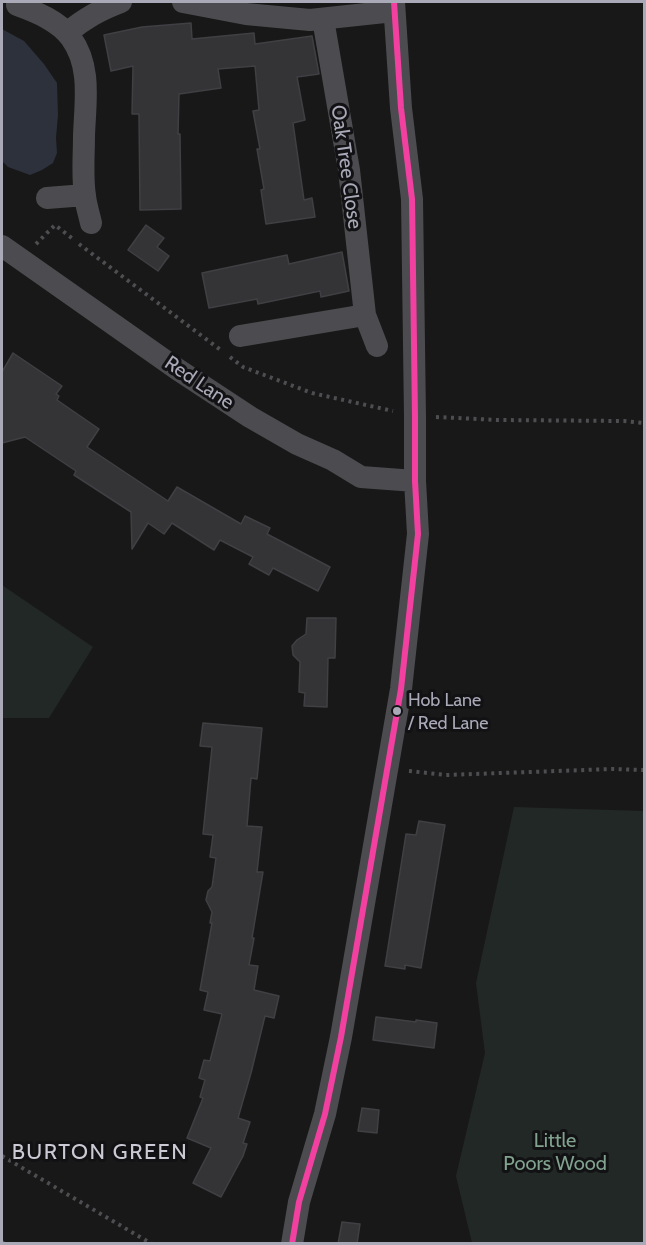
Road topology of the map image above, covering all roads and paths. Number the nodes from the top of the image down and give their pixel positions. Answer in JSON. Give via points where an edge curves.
{"nodes":[{"id":1,"x":121,"y":2,"type":"edge"},
{"id":2,"x":183,"y":2,"type":"edge"},
{"id":3,"x":17,"y":5,"type":"dead end"},
{"id":4,"x":394,"y":6,"type":"edge"},
{"id":5,"x":322,"y":19,"type":"junction"},
{"id":6,"x":67,"y":33,"type":"junction"},
{"id":7,"x":85,"y":195,"type":"junction"},
{"id":8,"x":47,"y":198,"type":"dead end"},
{"id":9,"x":91,"y":222,"type":"dead end"},
{"id":10,"x":2,"y":246,"type":"edge"},
{"id":11,"x":20,"y":259,"type":"junction"},
{"id":12,"x":365,"y":315,"type":"junction"},
{"id":13,"x":240,"y":336,"type":"dead end"},
{"id":14,"x":377,"y":346,"type":"dead end"},
{"id":15,"x":415,"y":417,"type":"junction"},
{"id":16,"x":645,"y":423,"type":"edge"},
{"id":17,"x":415,"y":481,"type":"junction"},
{"id":18,"x":387,"y":769,"type":"junction"},
{"id":19,"x":645,"y":770,"type":"edge"},
{"id":20,"x":2,"y":1156,"type":"edge"},
{"id":21,"x":152,"y":1244,"type":"edge"},
{"id":22,"x":292,"y":1244,"type":"edge"}],
"edges":[{"from":1,"to":6,"type":"street","via":[[96,12]]},
{"from":2,"to":5,"type":"street","via":[[246,15]]},
{"from":3,"to":6,"type":"street","via":[[40,14]]},
{"from":4,"to":5,"type":"street"},
{"from":4,"to":15,"type":"street","via":[[412,199]]},
{"from":5,"to":12,"type":"street","name":"Oak Tree Close","via":[[349,170]]},
{"from":6,"to":7,"type":"street","via":[[81,57],[87,89]]},
{"from":7,"to":8,"type":"street"},
{"from":7,"to":9,"type":"street"},
{"from":10,"to":11,"type":"street","name":"Red Lane"},
{"from":11,"to":15,"type":"path","via":[[55,225],[243,367],[312,393]]},
{"from":11,"to":17,"type":"street","name":"Red Lane","via":[[177,369],[297,444],[362,477]]},
{"from":12,"to":13,"type":"street"},
{"from":12,"to":14,"type":"street","name":"Oak Tree Close"},
{"from":15,"to":16,"type":"path"},
{"from":15,"to":17,"type":"street"},
{"from":17,"to":18,"type":"street","via":[[418,534],[401,689]]},
{"from":18,"to":19,"type":"path","via":[[446,775]]},
{"from":18,"to":22,"type":"street","via":[[341,1037]]},
{"from":20,"to":21,"type":"path"}]}
